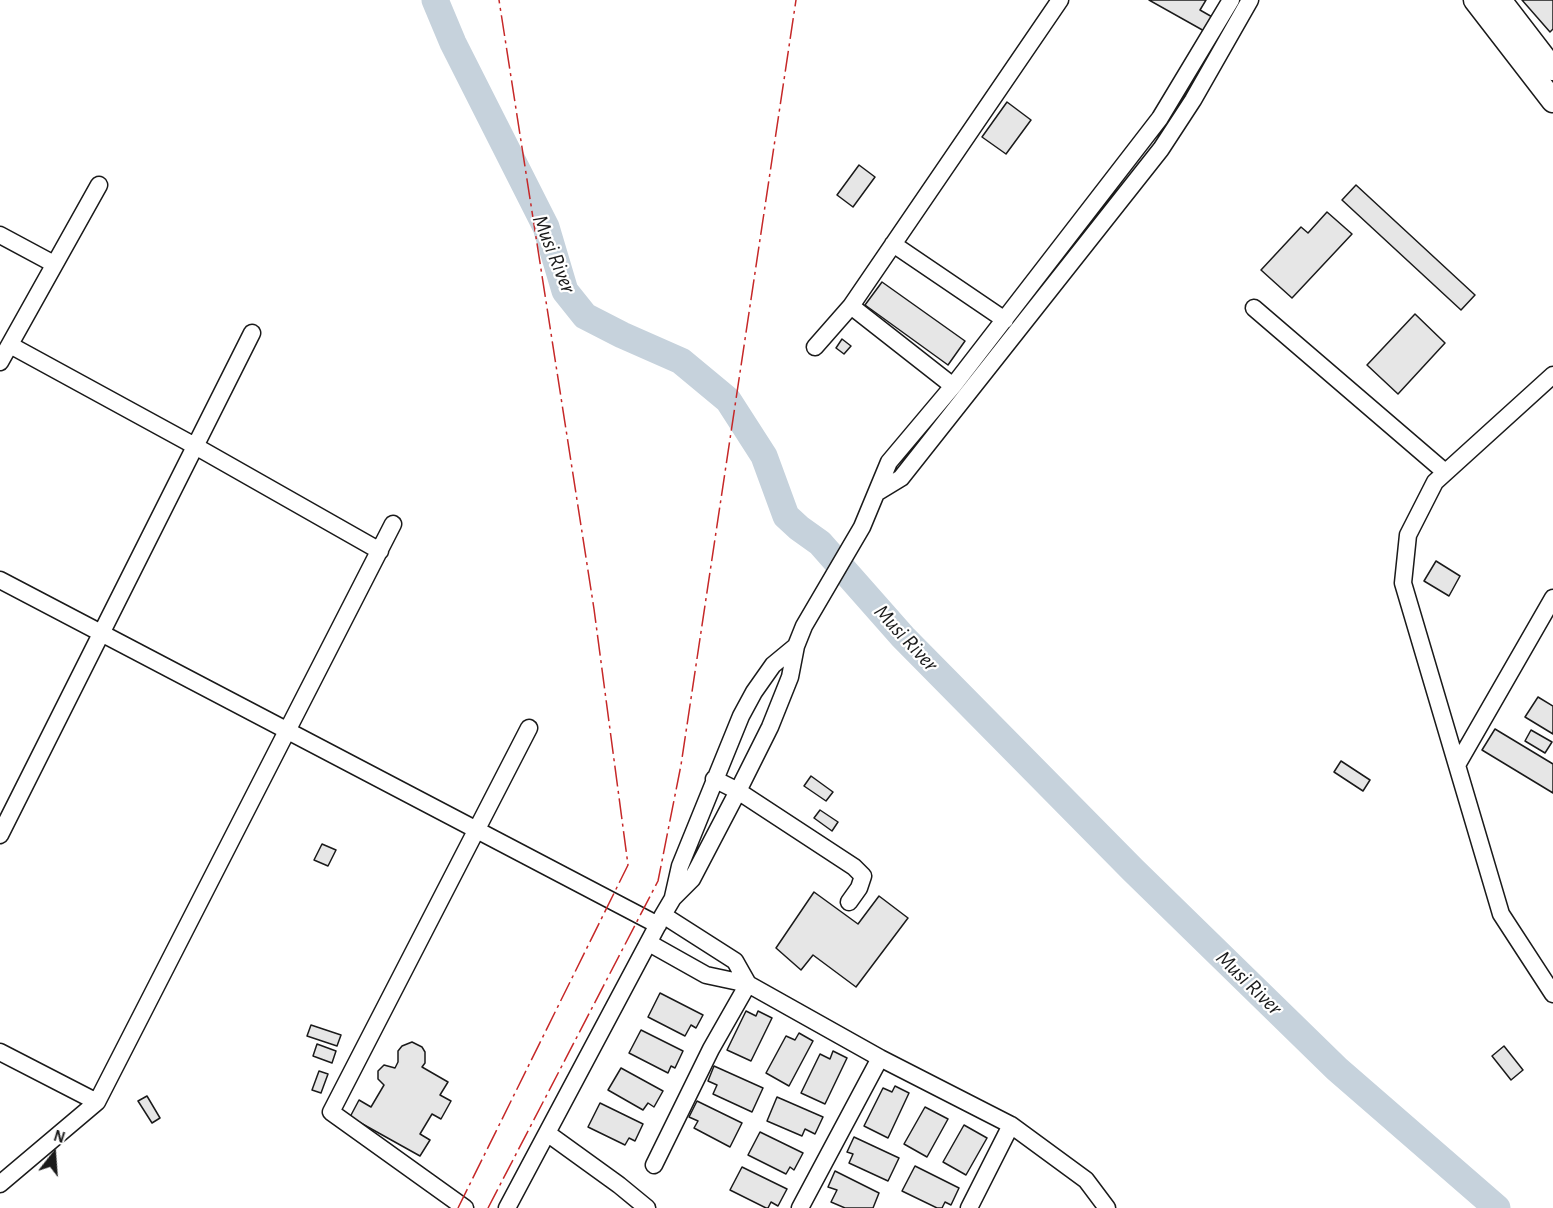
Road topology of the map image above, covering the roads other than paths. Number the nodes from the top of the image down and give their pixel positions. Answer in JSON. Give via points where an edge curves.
{"nodes":[{"id":1,"x":1060,"y":0,"type":"edge"},
{"id":2,"x":1232,"y":0,"type":"edge"},
{"id":3,"x":1250,"y":0,"type":"edge"},
{"id":4,"x":1475,"y":0,"type":"edge"},
{"id":5,"x":1500,"y":0,"type":"edge"},
{"id":6,"x":1216,"y":43,"type":"junction"},
{"id":7,"x":1553,"y":69,"type":"edge"},
{"id":8,"x":1553,"y":101,"type":"edge"},
{"id":9,"x":1163,"y":114,"type":"junction"},
{"id":10,"x":1176,"y":126,"type":"junction"},
{"id":11,"x":99,"y":185,"type":"dead end"},
{"id":12,"x":1096,"y":202,"type":"junction"},
{"id":13,"x":1109,"y":214,"type":"junction"},
{"id":14,"x":0,"y":236,"type":"edge"},
{"id":15,"x":893,"y":244,"type":"junction"},
{"id":16,"x":1065,"y":255,"type":"junction"},
{"id":17,"x":54,"y":264,"type":"junction"},
{"id":18,"x":851,"y":306,"type":"junction"},
{"id":19,"x":1254,"y":308,"type":"dead end"},
{"id":20,"x":1005,"y":320,"type":"junction"},
{"id":21,"x":252,"y":333,"type":"dead end"},
{"id":22,"x":10,"y":345,"type":"junction"},
{"id":23,"x":815,"y":347,"type":"dead end"},
{"id":24,"x":0,"y":362,"type":"edge"},
{"id":25,"x":1553,"y":375,"type":"edge"},
{"id":26,"x":953,"y":386,"type":"junction"},
{"id":27,"x":195,"y":446,"type":"junction"},
{"id":28,"x":1445,"y":472,"type":"junction"},
{"id":29,"x":878,"y":492,"type":"junction"},
{"id":30,"x":393,"y":524,"type":"dead end"},
{"id":31,"x":380,"y":551,"type":"junction"},
{"id":32,"x":0,"y":580,"type":"edge"},
{"id":33,"x":1553,"y":598,"type":"edge"},
{"id":34,"x":102,"y":633,"type":"junction"},
{"id":35,"x":796,"y":646,"type":"junction"},
{"id":36,"x":529,"y":728,"type":"dead end"},
{"id":37,"x":288,"y":731,"type":"junction"},
{"id":38,"x":1457,"y":765,"type":"junction"},
{"id":39,"x":714,"y":779,"type":"junction"},
{"id":40,"x":738,"y":791,"type":"junction"},
{"id":41,"x":2,"y":825,"type":"edge"},
{"id":42,"x":476,"y":830,"type":"junction"},
{"id":43,"x":673,"y":898,"type":"junction"},
{"id":44,"x":849,"y":902,"type":"dead end"},
{"id":45,"x":661,"y":920,"type":"junction"},
{"id":46,"x":649,"y":943,"type":"junction"},
{"id":47,"x":747,"y":984,"type":"junction"},
{"id":48,"x":1553,"y":994,"type":"edge"},
{"id":49,"x":0,"y":1052,"type":"edge"},
{"id":50,"x":880,"y":1058,"type":"junction"},
{"id":51,"x":98,"y":1102,"type":"junction"},
{"id":52,"x":1011,"y":1125,"type":"junction"},
{"id":53,"x":547,"y":1133,"type":"junction"},
{"id":54,"x":654,"y":1165,"type":"dead end"},
{"id":55,"x":0,"y":1184,"type":"edge"},
{"id":56,"x":465,"y":1208,"type":"edge"},
{"id":57,"x":507,"y":1208,"type":"edge"},
{"id":58,"x":647,"y":1208,"type":"edge"},
{"id":59,"x":800,"y":1208,"type":"edge"},
{"id":60,"x":969,"y":1208,"type":"edge"},
{"id":61,"x":1107,"y":1208,"type":"edge"}],
"edges":[{"from":1,"to":15,"type":"street"},
{"from":2,"to":6,"type":"street"},
{"from":3,"to":6,"type":"street"},
{"from":4,"to":8,"type":"main road"},
{"from":5,"to":7,"type":"main road"},
{"from":6,"to":9,"type":"street"},
{"from":6,"to":10,"type":"street"},
{"from":9,"to":10,"type":"street"},
{"from":9,"to":12,"type":"street"},
{"from":10,"to":13,"type":"street"},
{"from":11,"to":17,"type":"street"},
{"from":12,"to":13,"type":"street"},
{"from":12,"to":16,"type":"street"},
{"from":13,"to":16,"type":"street"},
{"from":14,"to":17,"type":"street"},
{"from":15,"to":18,"type":"street"},
{"from":15,"to":20,"type":"street"},
{"from":16,"to":20,"type":"street"},
{"from":16,"to":29,"type":"street","via":[[901,478]]},
{"from":17,"to":22,"type":"street"},
{"from":18,"to":23,"type":"street"},
{"from":18,"to":26,"type":"street"},
{"from":19,"to":28,"type":"street"},
{"from":20,"to":26,"type":"street"},
{"from":21,"to":27,"type":"street"},
{"from":22,"to":24,"type":"street"},
{"from":22,"to":27,"type":"street"},
{"from":25,"to":28,"type":"street"},
{"from":26,"to":29,"type":"street","via":[[890,462]]},
{"from":27,"to":31,"type":"street"},
{"from":27,"to":34,"type":"street"},
{"from":28,"to":38,"type":"street","via":[[1435,482],[1408,535],[1403,583]]},
{"from":29,"to":35,"type":"street"},
{"from":30,"to":31,"type":"street"},
{"from":31,"to":37,"type":"street"},
{"from":32,"to":34,"type":"street"},
{"from":33,"to":38,"type":"street"},
{"from":34,"to":37,"type":"street"},
{"from":34,"to":41,"type":"street"},
{"from":35,"to":39,"type":"street","via":[[773,665],[754,692]]},
{"from":35,"to":40,"type":"street","via":[[790,677]]},
{"from":36,"to":42,"type":"street"},
{"from":37,"to":42,"type":"street"},
{"from":37,"to":51,"type":"street"},
{"from":38,"to":48,"type":"street","via":[[1501,914]]},
{"from":39,"to":40,"type":"street"},
{"from":39,"to":43,"type":"street","via":[[680,866]]},
{"from":40,"to":43,"type":"street","via":[[692,879]]},
{"from":40,"to":44,"type":"street","via":[[854,867],[863,876]]},
{"from":42,"to":45,"type":"street"},
{"from":42,"to":56,"type":"street","via":[[331,1112]]},
{"from":43,"to":45,"type":"street"},
{"from":45,"to":46,"type":"street"},
{"from":45,"to":47,"type":"street","via":[[735,961]]},
{"from":46,"to":47,"type":"street","via":[[706,975]]},
{"from":46,"to":53,"type":"street"},
{"from":47,"to":50,"type":"street"},
{"from":47,"to":54,"type":"street"},
{"from":49,"to":51,"type":"street"},
{"from":50,"to":52,"type":"street"},
{"from":50,"to":59,"type":"street"},
{"from":51,"to":55,"type":"street"},
{"from":52,"to":60,"type":"street"},
{"from":52,"to":61,"type":"street","via":[[1086,1180]]},
{"from":53,"to":57,"type":"street"},
{"from":53,"to":58,"type":"street"}]}
